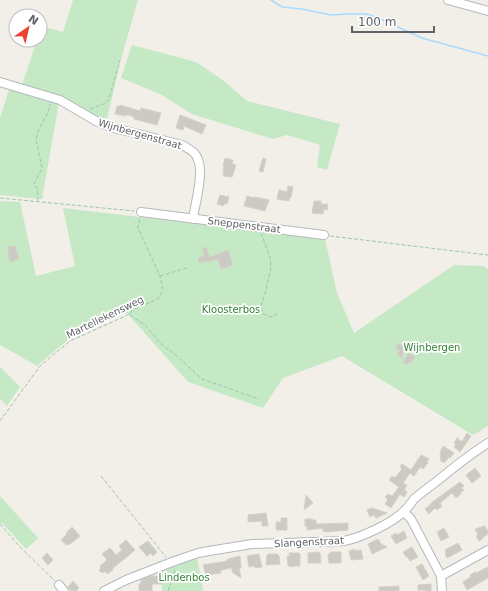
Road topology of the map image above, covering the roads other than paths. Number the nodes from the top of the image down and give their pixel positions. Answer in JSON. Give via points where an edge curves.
{"nodes":[{"id":1,"x":448,"y":0,"type":"edge"},
{"id":2,"x":488,"y":11,"type":"edge"},
{"id":3,"x":0,"y":82,"type":"edge"},
{"id":4,"x":141,"y":212,"type":"road end"},
{"id":5,"x":193,"y":219,"type":"junction"},
{"id":6,"x":324,"y":235,"type":"road end"},
{"id":7,"x":488,"y":443,"type":"edge"},
{"id":8,"x":404,"y":512,"type":"junction"},
{"id":9,"x":488,"y":550,"type":"edge"},
{"id":10,"x":441,"y":576,"type":"junction"},
{"id":11,"x":104,"y":591,"type":"edge"},
{"id":12,"x":442,"y":591,"type":"edge"}],
"edges":[{"from":1,"to":2,"type":"street"},
{"from":3,"to":5,"type":"street","name":"Wijnbergenstraat","via":[[60,100],[110,127],[190,149],[199,160],[200,167]]},
{"from":4,"to":5,"type":"street","name":"Sneppenstraat"},
{"from":5,"to":6,"type":"street","name":"Sneppenstraat"},
{"from":7,"to":8,"type":"street","name":"Slangenstraat","via":[[414,499]]},
{"from":8,"to":10,"type":"street","via":[[411,519]]},
{"from":8,"to":11,"type":"street","name":"Slangenstraat","via":[[353,539],[252,544],[203,552],[126,580]]},
{"from":9,"to":10,"type":"street"},
{"from":10,"to":12,"type":"street"}]}
